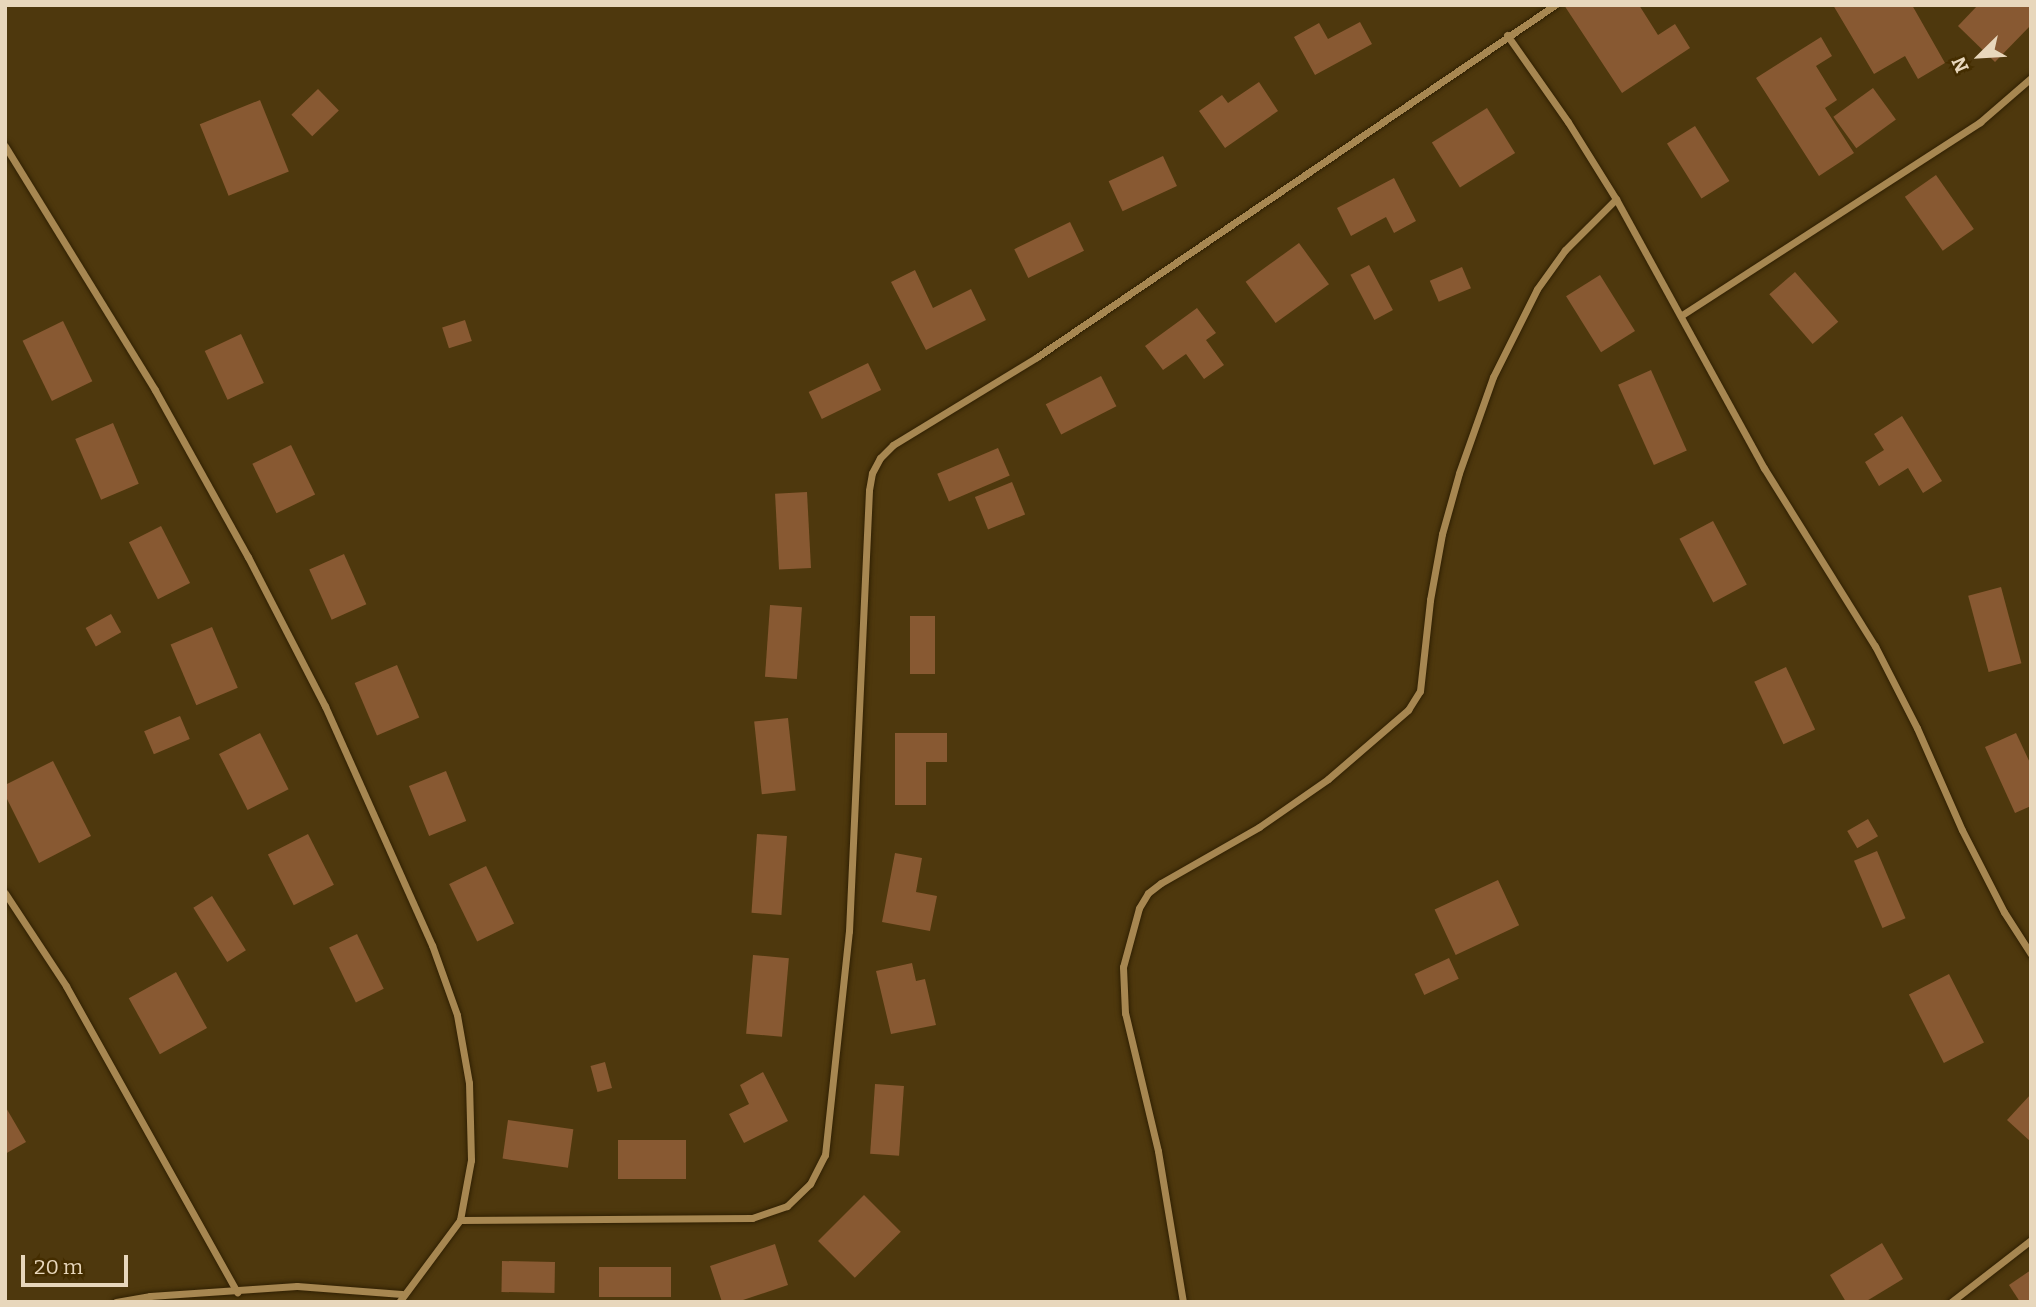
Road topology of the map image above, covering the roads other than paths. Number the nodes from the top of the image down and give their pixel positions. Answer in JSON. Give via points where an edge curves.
{"nodes":[{"id":1,"x":1555,"y":5,"type":"edge"},
{"id":2,"x":1507,"y":35,"type":"junction"},
{"id":3,"x":2031,"y":78,"type":"edge"},
{"id":4,"x":5,"y":146,"type":"edge"},
{"id":5,"x":1616,"y":199,"type":"junction"},
{"id":6,"x":1682,"y":315,"type":"junction"},
{"id":7,"x":5,"y":893,"type":"edge"},
{"id":8,"x":2031,"y":954,"type":"edge"},
{"id":9,"x":460,"y":1220,"type":"junction"},
{"id":10,"x":2031,"y":1240,"type":"edge"},
{"id":11,"x":237,"y":1292,"type":"junction"},
{"id":12,"x":400,"y":1298,"type":"edge"},
{"id":13,"x":116,"y":1302,"type":"edge"},
{"id":14,"x":1183,"y":1302,"type":"edge"},
{"id":15,"x":1951,"y":1302,"type":"edge"}],
"edges":[{"from":1,"to":2,"type":"street"},
{"from":2,"to":5,"type":"street"},
{"from":2,"to":9,"type":"street","via":[[1037,357],[893,445],[880,458],[869,490],[849,931],[825,1155],[810,1185],[787,1206],[752,1218]]},
{"from":3,"to":6,"type":"street","via":[[1980,122]]},
{"from":4,"to":9,"type":"street","via":[[155,390],[248,557],[326,706],[432,945],[457,1016],[469,1083],[471,1160]]},
{"from":5,"to":6,"type":"street"},
{"from":5,"to":14,"type":"street","via":[[1565,250],[1537,289],[1493,377],[1441,534],[1420,691],[1408,710],[1318,787],[1161,883],[1139,908],[1123,967],[1125,1013],[1158,1151]]},
{"from":6,"to":8,"type":"street","via":[[1764,468],[1875,646],[1962,830]]},
{"from":7,"to":11,"type":"street","via":[[66,986]]},
{"from":9,"to":12,"type":"street"},
{"from":10,"to":15,"type":"street"},
{"from":11,"to":12,"type":"street","via":[[298,1286]]},
{"from":11,"to":13,"type":"street"}]}
